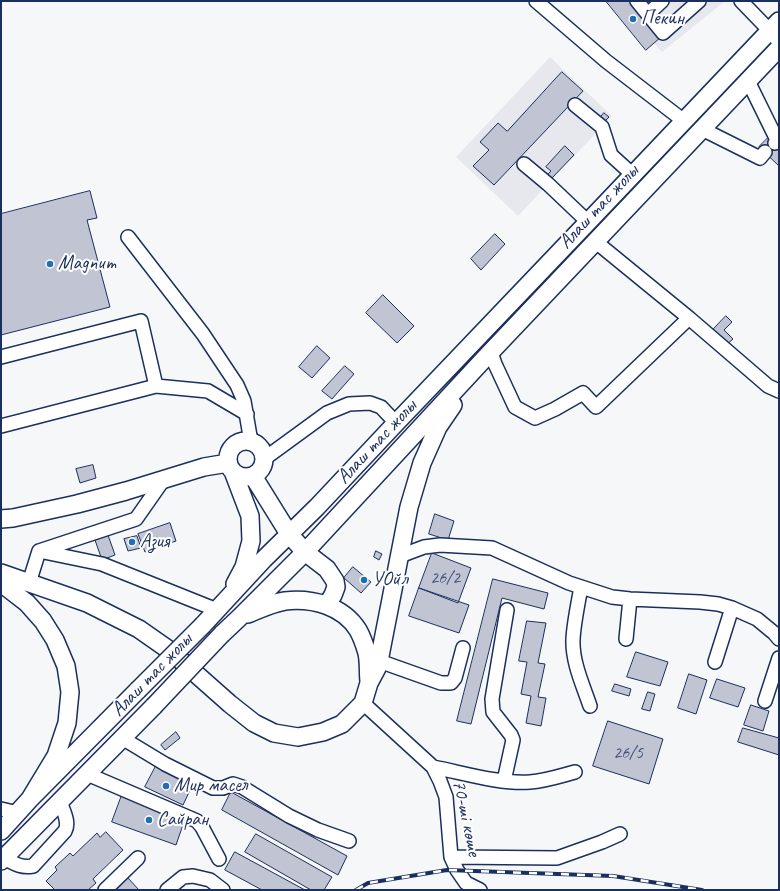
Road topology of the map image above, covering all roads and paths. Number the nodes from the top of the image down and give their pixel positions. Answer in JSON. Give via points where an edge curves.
{"nodes":[{"id":1,"x":536,"y":1,"type":"edge"},
{"id":2,"x":638,"y":1,"type":"edge"},
{"id":3,"x":662,"y":1,"type":"edge"},
{"id":4,"x":699,"y":1,"type":"edge"},
{"id":5,"x":741,"y":1,"type":"edge"},
{"id":6,"x":648,"y":14,"type":"junction"},
{"id":7,"x":776,"y":31,"type":"edge"},
{"id":8,"x":779,"y":48,"type":"edge"},
{"id":9,"x":748,"y":81,"type":"junction"},
{"id":10,"x":574,"y":105,"type":"dead end"},
{"id":11,"x":684,"y":121,"type":"junction"},
{"id":12,"x":702,"y":129,"type":"junction"},
{"id":13,"x":775,"y":143,"type":"dead end"},
{"id":14,"x":765,"y":152,"type":"dead end"},
{"id":15,"x":524,"y":164,"type":"dead end"},
{"id":16,"x":633,"y":175,"type":"junction"},
{"id":17,"x":588,"y":222,"type":"junction"},
{"id":18,"x":128,"y":236,"type":"dead end"},
{"id":19,"x":596,"y":242,"type":"junction"},
{"id":20,"x":689,"y":318,"type":"junction"},
{"id":21,"x":488,"y":355,"type":"junction"},
{"id":22,"x":1,"y":357,"type":"edge"},
{"id":23,"x":156,"y":386,"type":"junction"},
{"id":24,"x":779,"y":392,"type":"edge"},
{"id":25,"x":247,"y":414,"type":"junction"},
{"id":26,"x":396,"y":423,"type":"junction"},
{"id":27,"x":1,"y":426,"type":"edge"},
{"id":28,"x":251,"y":442,"type":"junction"},
{"id":29,"x":264,"y":459,"type":"junction"},
{"id":30,"x":231,"y":468,"type":"junction"},
{"id":31,"x":253,"y":476,"type":"junction"},
{"id":32,"x":164,"y":479,"type":"junction"},
{"id":33,"x":7,"y":518,"type":"edge"},
{"id":34,"x":1,"y":531,"type":"edge"},
{"id":35,"x":289,"y":534,"type":"junction"},
{"id":36,"x":39,"y":551,"type":"junction"},
{"id":37,"x":305,"y":552,"type":"junction"},
{"id":38,"x":400,"y":556,"type":"junction"},
{"id":39,"x":1,"y":574,"type":"edge"},
{"id":40,"x":29,"y":583,"type":"junction"},
{"id":41,"x":581,"y":587,"type":"junction"},
{"id":42,"x":630,"y":599,"type":"junction"},
{"id":43,"x":327,"y":605,"type":"junction"},
{"id":44,"x":221,"y":606,"type":"junction"},
{"id":45,"x":732,"y":608,"type":"junction"},
{"id":46,"x":507,"y":610,"type":"dead end"},
{"id":47,"x":239,"y":618,"type":"junction"},
{"id":48,"x":626,"y":639,"type":"dead end"},
{"id":49,"x":779,"y":639,"type":"edge"},
{"id":50,"x":463,"y":648,"type":"dead end"},
{"id":51,"x":779,"y":658,"type":"edge"},
{"id":52,"x":379,"y":661,"type":"junction"},
{"id":53,"x":715,"y":662,"type":"dead end"},
{"id":54,"x":369,"y":683,"type":"junction"},
{"id":55,"x":765,"y":701,"type":"dead end"},
{"id":56,"x":363,"y":703,"type":"junction"},
{"id":57,"x":590,"y":706,"type":"dead end"},
{"id":58,"x":122,"y":738,"type":"junction"},
{"id":59,"x":433,"y":767,"type":"junction"},
{"id":60,"x":574,"y":772,"type":"dead end"},
{"id":61,"x":87,"y":774,"type":"junction"},
{"id":62,"x":504,"y":781,"type":"junction"},
{"id":63,"x":30,"y":799,"type":"junction"},
{"id":64,"x":60,"y":801,"type":"junction"},
{"id":65,"x":1,"y":809,"type":"edge"},
{"id":66,"x":18,"y":813,"type":"junction"},
{"id":67,"x":1,"y":831,"type":"edge"},
{"id":68,"x":620,"y":834,"type":"dead end"},
{"id":69,"x":349,"y":841,"type":"dead end"},
{"id":70,"x":451,"y":857,"type":"junction"},
{"id":71,"x":138,"y":858,"type":"dead end"},
{"id":72,"x":220,"y":859,"type":"dead end"},
{"id":73,"x":3,"y":860,"type":"edge"},
{"id":74,"x":105,"y":890,"type":"edge"},
{"id":75,"x":167,"y":890,"type":"edge"},
{"id":76,"x":223,"y":890,"type":"edge"},
{"id":77,"x":480,"y":890,"type":"edge"}],
"edges":[{"from":1,"to":11,"type":"lane","via":[[606,61]]},
{"from":2,"to":6,"type":"lane"},
{"from":3,"to":6,"type":"lane"},
{"from":4,"to":6,"type":"lane","via":[[663,34]]},
{"from":5,"to":7,"type":"lane"},
{"from":7,"to":11,"type":"main road","name":"Алаш тас жолы"},
{"from":8,"to":9,"type":"main road","name":"Алаш тас жолы"},
{"from":9,"to":12,"type":"main road","name":"Алаш тас жолы"},
{"from":9,"to":13,"type":"lane","via":[[777,140]]},
{"from":10,"to":16,"type":"lane","via":[[602,127],[611,154]]},
{"from":11,"to":16,"type":"main road","name":"Алаш тас жолы"},
{"from":12,"to":14,"type":"lane","via":[[760,158]]},
{"from":12,"to":19,"type":"main road","name":"Алаш тас жолы"},
{"from":15,"to":17,"type":"lane"},
{"from":16,"to":17,"type":"main road","name":"Алаш тас жолы"},
{"from":17,"to":26,"type":"main road","name":"Алаш тас жолы"},
{"from":18,"to":25,"type":"lane","via":[[203,334],[237,385]]},
{"from":19,"to":20,"type":"lane"},
{"from":19,"to":21,"type":"main road","name":"Алаш тас жолы"},
{"from":20,"to":21,"type":"lane","via":[[596,407],[583,393],[535,418],[515,407],[495,364]]},
{"from":20,"to":24,"type":"lane","via":[[768,386]]},
{"from":21,"to":37,"type":"main road","name":"Алаш тас жолы"},
{"from":21,"to":38,"type":"main road","via":[[438,427],[422,463]]},
{"from":22,"to":23,"type":"lane","via":[[141,321]]},
{"from":23,"to":25,"type":"lane","via":[[208,391]]},
{"from":23,"to":27,"type":"lane"},
{"from":25,"to":28,"type":"lane"},
{"from":26,"to":29,"type":"lane","via":[[381,406],[370,402],[349,404],[327,413]]},
{"from":26,"to":35,"type":"main road","name":"Алаш тас жолы"},
{"from":28,"to":29,"type":"main road","via":[[260,448]]},
{"from":28,"to":30,"type":"main road","via":[[238,442],[233,446],[228,457]]},
{"from":29,"to":31,"type":"main road","via":[[261,469]]},
{"from":30,"to":31,"type":"main road","via":[[243,477]]},
{"from":30,"to":32,"type":"main road","via":[[204,467]]},
{"from":30,"to":44,"type":"main road","via":[[250,516],[251,541],[244,567]]},
{"from":31,"to":35,"type":"main road"},
{"from":32,"to":33,"type":"main road","via":[[77,504]]},
{"from":32,"to":36,"type":"lane","via":[[136,519]]},
{"from":33,"to":34,"type":"main road"},
{"from":35,"to":37,"type":"main road"},
{"from":35,"to":44,"type":"main road","name":"Алаш тас жолы"},
{"from":36,"to":40,"type":"lane"},
{"from":36,"to":44,"type":"lane","via":[[102,564]]},
{"from":37,"to":43,"type":"main road","via":[[327,569],[335,581],[336,587]]},
{"from":37,"to":47,"type":"main road","name":"Алаш тас жолы"},
{"from":38,"to":41,"type":"lane","via":[[424,547],[440,545],[492,548]]},
{"from":38,"to":52,"type":"main road"},
{"from":39,"to":40,"type":"main road"},
{"from":39,"to":63,"type":"main road","via":[[43,621],[55,640],[66,666],[70,692],[67,723],[56,756]]},
{"from":40,"to":56,"type":"main road","via":[[87,603],[140,629],[169,650],[254,723],[274,733],[298,737],[323,732],[342,724]]},
{"from":41,"to":42,"type":"lane","via":[[612,597]]},
{"from":41,"to":57,"type":"lane","via":[[573,640],[576,664]]},
{"from":42,"to":45,"type":"lane","via":[[700,602]]},
{"from":42,"to":48,"type":"lane"},
{"from":43,"to":47,"type":"main road","via":[[308,600],[285,601]]},
{"from":43,"to":54,"type":"main road","via":[[347,617],[359,631],[368,655]]},
{"from":44,"to":63,"type":"main road","name":"Алаш тас жолы","bridge":true},
{"from":45,"to":49,"type":"lane","via":[[757,619]]},
{"from":45,"to":53,"type":"lane"},
{"from":46,"to":62,"type":"lane","via":[[492,706],[493,712],[513,740]]},
{"from":47,"to":58,"type":"main road","name":"Алаш тас жолы","bridge":true},
{"from":50,"to":52,"type":"lane","via":[[456,678],[451,683],[441,683]]},
{"from":51,"to":55,"type":"lane"},
{"from":52,"to":54,"type":"main road"},
{"from":54,"to":56,"type":"main road"},
{"from":56,"to":59,"type":"lane","name":"70-ші көше"},
{"from":58,"to":61,"type":"main road","name":"Алаш тас жолы"},
{"from":58,"to":69,"type":"lane","via":[[165,764],[213,788],[233,784],[242,787],[289,816]]},
{"from":59,"to":62,"type":"lane"},
{"from":59,"to":70,"type":"lane","name":"70-ші көше","via":[[446,797]]},
{"from":60,"to":62,"type":"lane","via":[[545,780]]},
{"from":61,"to":64,"type":"main road","name":"Алаш тас жолы"},
{"from":61,"to":72,"type":"lane","via":[[197,822]]},
{"from":63,"to":66,"type":"main road","name":"Алаш тас жолы"},
{"from":64,"to":73,"type":"main road","name":"Алаш тас жолы"},
{"from":64,"to":73,"type":"lane","via":[[68,827],[33,866],[19,866]]},
{"from":65,"to":66,"type":"lane"},
{"from":66,"to":67,"type":"main road","name":"Алаш тас жолы"},
{"from":68,"to":70,"type":"lane","via":[[557,858]]},
{"from":70,"to":77,"type":"lane","name":"70-ші көше","via":[[466,883]]},
{"from":71,"to":74,"type":"lane"},
{"from":75,"to":76,"type":"lane","via":[[183,877],[193,876],[210,880]]}]}
